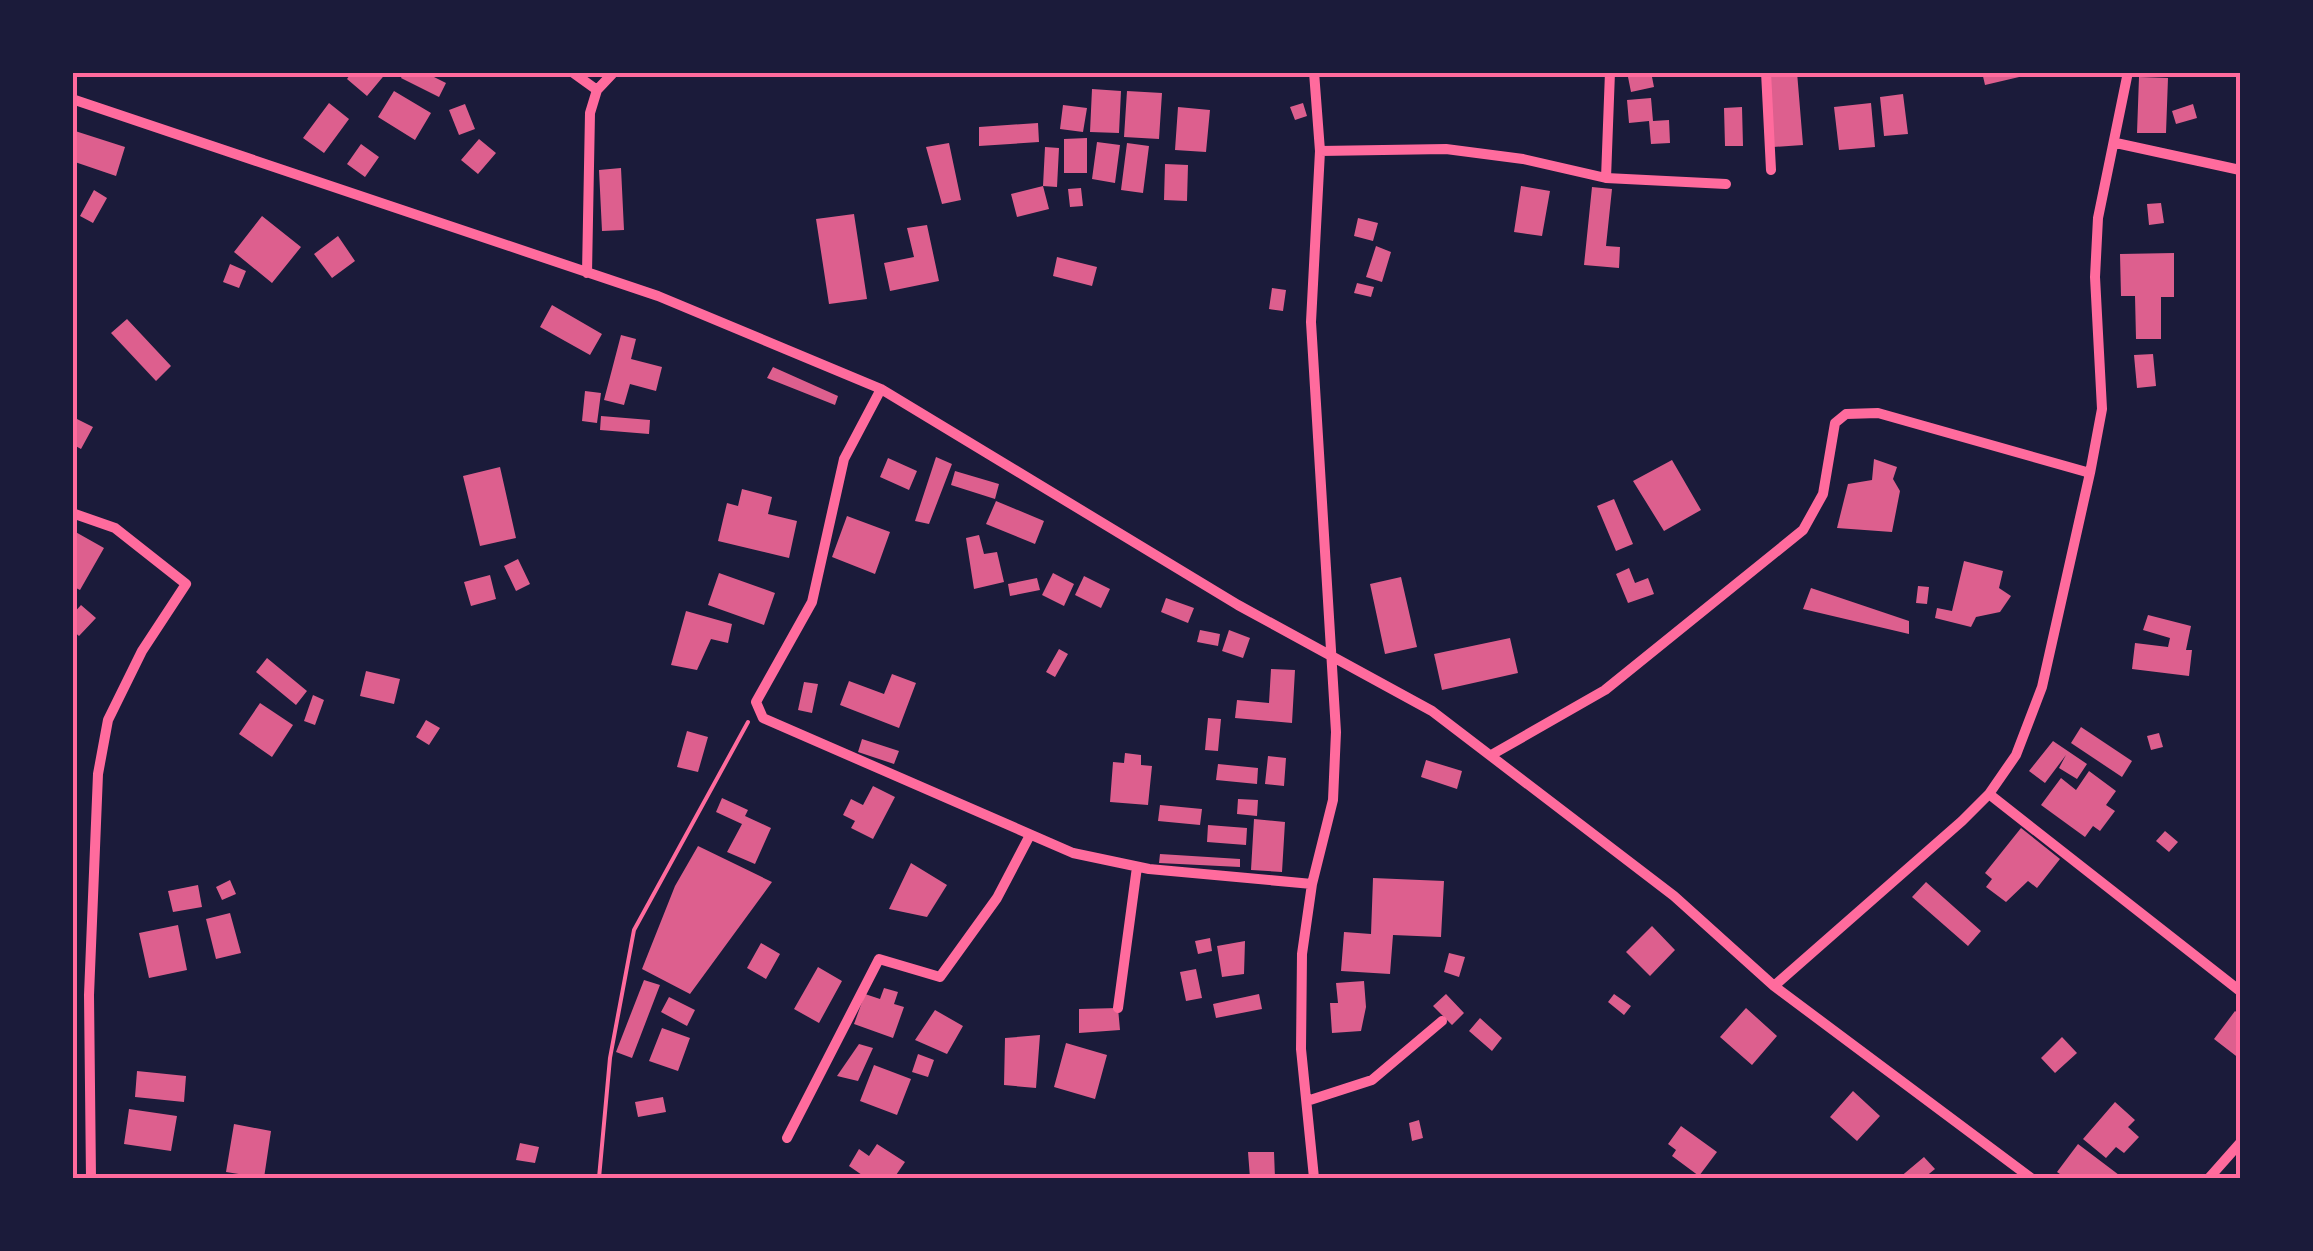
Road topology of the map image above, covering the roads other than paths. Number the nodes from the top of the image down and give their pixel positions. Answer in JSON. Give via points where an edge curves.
{"nodes":[{"id":1,"x":572,"y":72,"type":"edge"},
{"id":2,"x":614,"y":72,"type":"edge"},
{"id":3,"x":1314,"y":72,"type":"edge"},
{"id":4,"x":1610,"y":72,"type":"edge"},
{"id":5,"x":1766,"y":72,"type":"edge"},
{"id":6,"x":2128,"y":72,"type":"edge"},
{"id":7,"x":598,"y":90,"type":"junction"},
{"id":8,"x":72,"y":99,"type":"edge"},
{"id":9,"x":2116,"y":143,"type":"junction"},
{"id":10,"x":1320,"y":151,"type":"junction"},
{"id":11,"x":1771,"y":170,"type":"dead end"},
{"id":12,"x":2240,"y":170,"type":"edge"},
{"id":13,"x":1606,"y":178,"type":"junction"},
{"id":14,"x":1726,"y":184,"type":"dead end"},
{"id":15,"x":587,"y":274,"type":"junction"},
{"id":16,"x":881,"y":388,"type":"junction"},
{"id":17,"x":2090,"y":472,"type":"junction"},
{"id":18,"x":72,"y":514,"type":"edge"},
{"id":19,"x":1329,"y":651,"type":"junction"},
{"id":20,"x":1493,"y":754,"type":"junction"},
{"id":21,"x":1989,"y":794,"type":"junction"},
{"id":22,"x":1030,"y":837,"type":"junction"},
{"id":23,"x":1137,"y":867,"type":"junction"},
{"id":24,"x":1312,"y":884,"type":"junction"},
{"id":25,"x":1774,"y":986,"type":"junction"},
{"id":26,"x":2240,"y":991,"type":"edge"},
{"id":27,"x":1118,"y":1008,"type":"dead end"},
{"id":28,"x":1442,"y":1021,"type":"dead end"},
{"id":29,"x":1307,"y":1101,"type":"junction"},
{"id":30,"x":787,"y":1138,"type":"dead end"},
{"id":31,"x":2240,"y":1143,"type":"edge"},
{"id":32,"x":91,"y":1178,"type":"edge"},
{"id":33,"x":1314,"y":1178,"type":"edge"},
{"id":34,"x":2031,"y":1178,"type":"edge"},
{"id":35,"x":2209,"y":1178,"type":"edge"}],
"edges":[{"from":1,"to":7,"type":"street"},
{"from":2,"to":7,"type":"street"},
{"from":3,"to":10,"type":"street"},
{"from":4,"to":13,"type":"street"},
{"from":5,"to":11,"type":"street"},
{"from":6,"to":9,"type":"street"},
{"from":7,"to":15,"type":"street","via":[[590,113]]},
{"from":8,"to":15,"type":"street"},
{"from":9,"to":12,"type":"street"},
{"from":9,"to":17,"type":"street","via":[[2098,218],[2102,409]]},
{"from":10,"to":13,"type":"street","via":[[1446,149]]},
{"from":10,"to":19,"type":"street","via":[[1311,322]]},
{"from":13,"to":14,"type":"street"},
{"from":15,"to":16,"type":"street","via":[[675,302]]},
{"from":16,"to":19,"type":"street","via":[[1238,605]]},
{"from":16,"to":22,"type":"street","via":[[844,459],[812,602],[757,704],[764,718],[785,731]]},
{"from":17,"to":20,"type":"street","via":[[1878,414],[1846,414],[1835,422],[1823,494],[1803,530],[1605,690]]},
{"from":17,"to":21,"type":"street","via":[[2042,687],[2016,755]]},
{"from":18,"to":32,"type":"street","via":[[114,528],[186,584],[108,720],[98,774],[89,995]]},
{"from":19,"to":20,"type":"street"},
{"from":19,"to":24,"type":"street","via":[[1333,800]]},
{"from":20,"to":25,"type":"street","via":[[1674,896]]},
{"from":21,"to":25,"type":"street"},
{"from":21,"to":26,"type":"street"},
{"from":22,"to":23,"type":"street"},
{"from":22,"to":30,"type":"street","via":[[997,898],[940,977],[879,959]]},
{"from":23,"to":24,"type":"street"},
{"from":23,"to":27,"type":"street"},
{"from":24,"to":29,"type":"street","via":[[1302,954],[1300,1050]]},
{"from":25,"to":34,"type":"street"},
{"from":28,"to":29,"type":"street","via":[[1372,1080]]},
{"from":29,"to":33,"type":"street"},
{"from":31,"to":35,"type":"street"}]}
